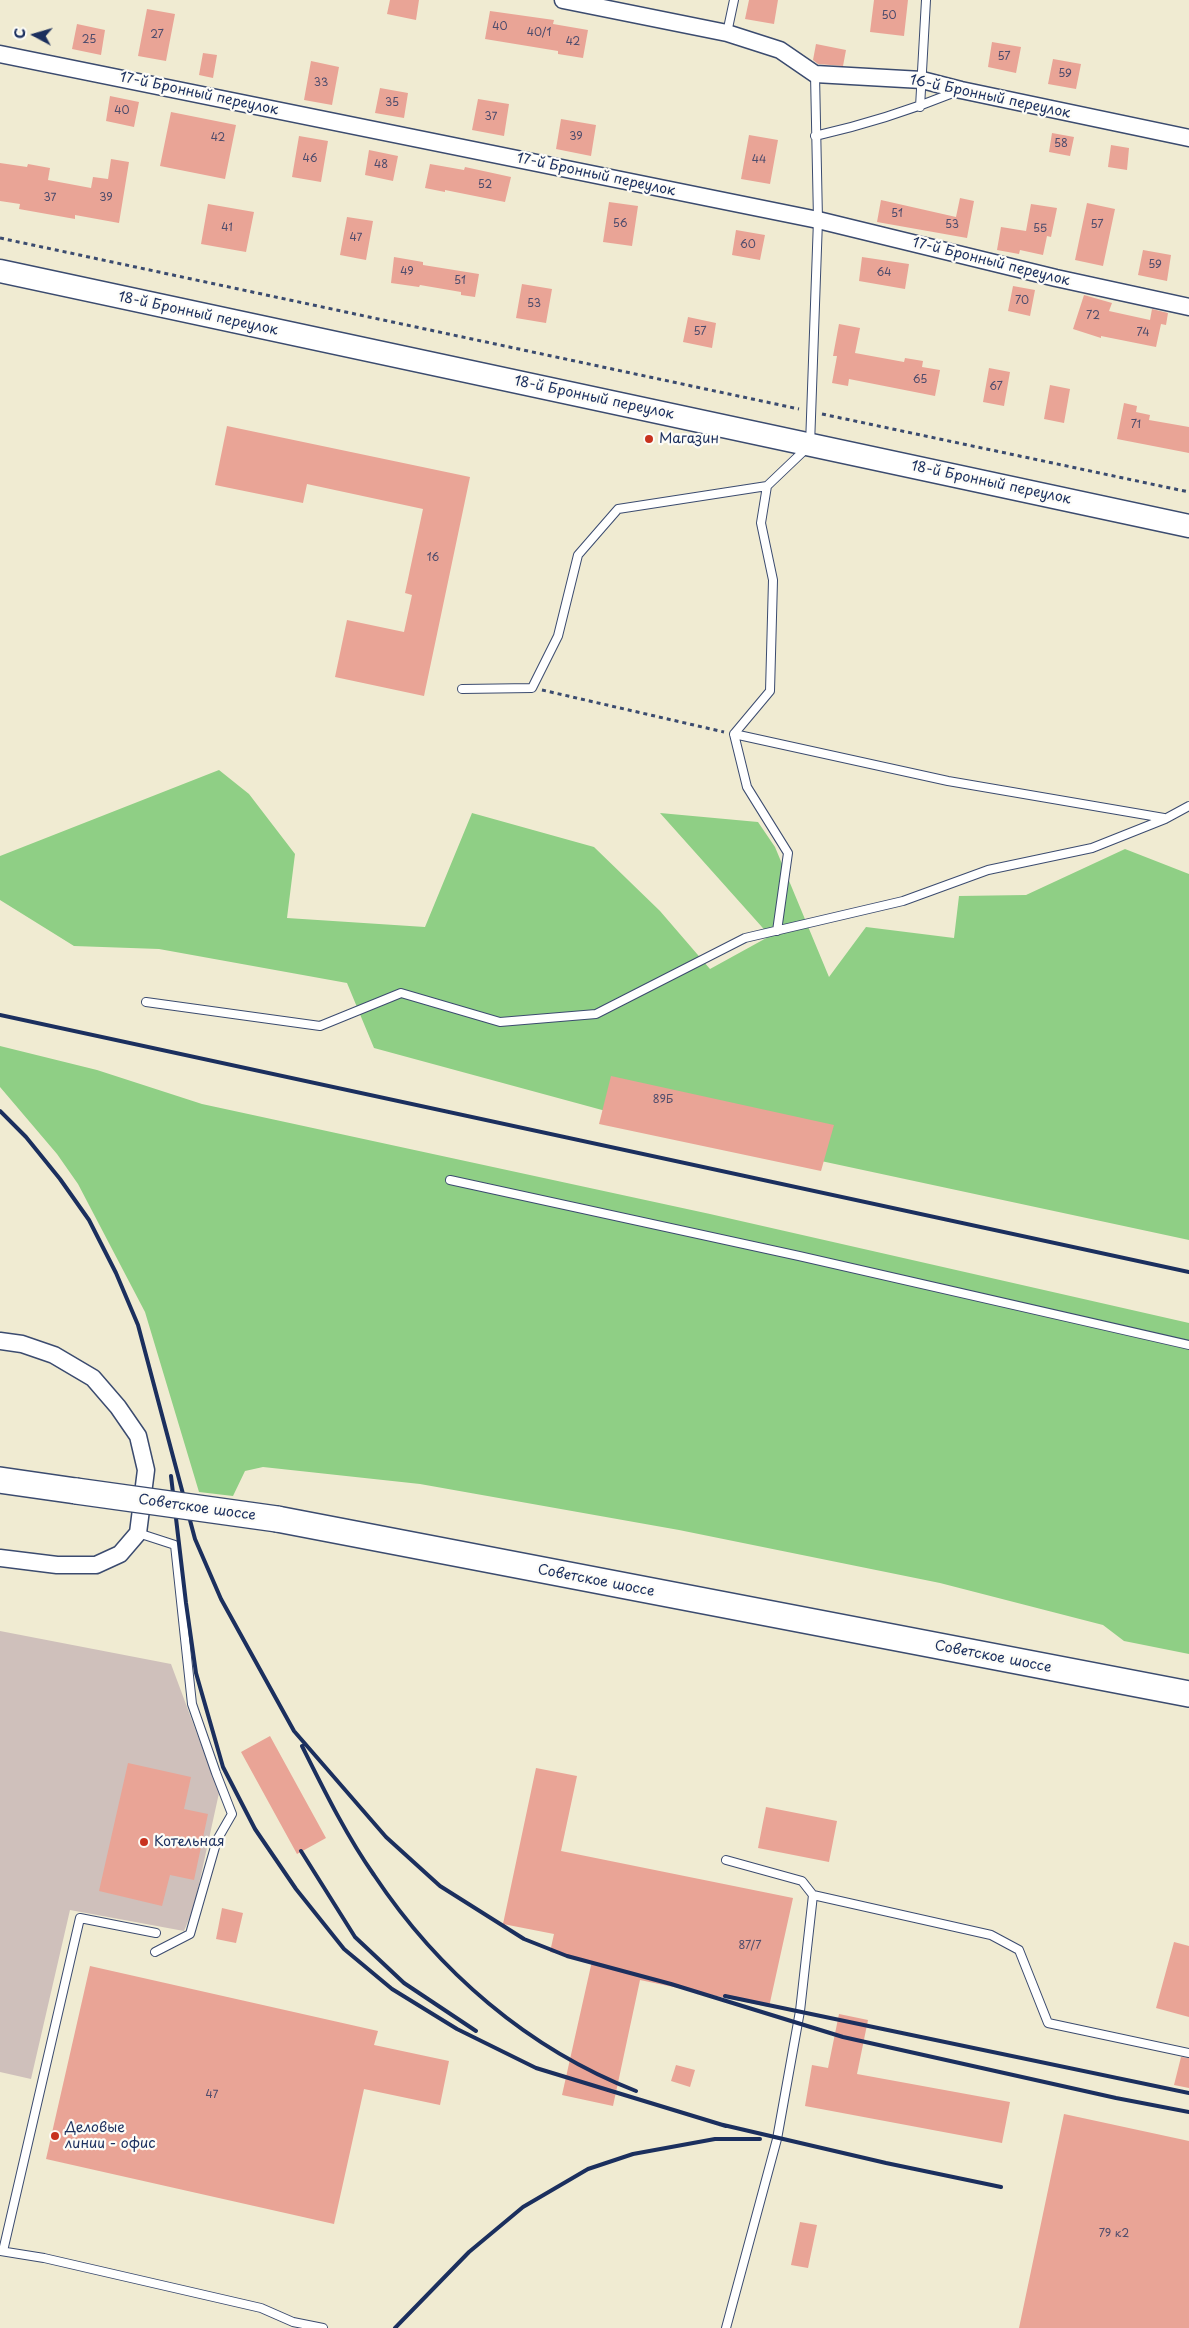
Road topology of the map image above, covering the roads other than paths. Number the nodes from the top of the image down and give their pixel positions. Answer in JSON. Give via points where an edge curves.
{"nodes":[{"id":1,"x":563,"y":0,"type":"edge"},
{"id":2,"x":734,"y":0,"type":"edge"},
{"id":3,"x":926,"y":0,"type":"edge"},
{"id":4,"x":727,"y":33,"type":"junction"},
{"id":5,"x":0,"y":54,"type":"edge"},
{"id":6,"x":815,"y":74,"type":"junction"},
{"id":7,"x":922,"y":80,"type":"junction"},
{"id":8,"x":960,"y":90,"type":"junction"},
{"id":9,"x":920,"y":107,"type":"junction"},
{"id":10,"x":815,"y":136,"type":"junction"},
{"id":11,"x":1189,"y":138,"type":"edge"},
{"id":12,"x":818,"y":220,"type":"junction"},
{"id":13,"x":0,"y":271,"type":"edge"},
{"id":14,"x":1189,"y":307,"type":"edge"},
{"id":15,"x":810,"y":445,"type":"junction"},
{"id":16,"x":767,"y":486,"type":"junction"},
{"id":17,"x":1189,"y":526,"type":"edge"},
{"id":18,"x":462,"y":688,"type":"dead end"},
{"id":19,"x":734,"y":734,"type":"junction"},
{"id":20,"x":1189,"y":806,"type":"edge"},
{"id":21,"x":1165,"y":819,"type":"junction"},
{"id":22,"x":777,"y":931,"type":"junction"},
{"id":23,"x":146,"y":1002,"type":"dead end"},
{"id":24,"x":450,"y":1180,"type":"dead end"},
{"id":25,"x":0,"y":1341,"type":"edge"},
{"id":26,"x":1189,"y":1345,"type":"edge"},
{"id":27,"x":0,"y":1480,"type":"edge"},
{"id":28,"x":138,"y":1533,"type":"junction"},
{"id":29,"x":0,"y":1558,"type":"edge"},
{"id":30,"x":1189,"y":1694,"type":"edge"},
{"id":31,"x":726,"y":1860,"type":"dead end"},
{"id":32,"x":813,"y":1894,"type":"junction"},
{"id":33,"x":156,"y":1933,"type":"dead end"},
{"id":34,"x":156,"y":1952,"type":"dead end"},
{"id":35,"x":1189,"y":2052,"type":"edge"},
{"id":36,"x":2,"y":2251,"type":"edge"},
{"id":37,"x":323,"y":2328,"type":"edge"},
{"id":38,"x":726,"y":2328,"type":"edge"}],
"edges":[{"from":1,"to":4,"type":"street"},
{"from":2,"to":4,"type":"lane"},
{"from":3,"to":7,"type":"lane"},
{"from":4,"to":6,"type":"street","via":[[780,50]]},
{"from":5,"to":12,"type":"street","name":"17-й Бронный переулок"},
{"from":6,"to":7,"type":"street","name":"16-й Бронный переулок"},
{"from":6,"to":10,"type":"lane"},
{"from":7,"to":8,"type":"street","name":"16-й Бронный переулок"},
{"from":7,"to":9,"type":"lane"},
{"from":8,"to":9,"type":"lane"},
{"from":8,"to":11,"type":"street","name":"16-й Бронный переулок"},
{"from":9,"to":10,"type":"lane"},
{"from":10,"to":12,"type":"lane"},
{"from":12,"to":14,"type":"street","name":"17-й Бронный переулок"},
{"from":12,"to":15,"type":"lane"},
{"from":13,"to":15,"type":"street","name":"18-й Бронный переулок"},
{"from":15,"to":16,"type":"lane"},
{"from":15,"to":17,"type":"street","name":"18-й Бронный переулок"},
{"from":16,"to":18,"type":"lane","via":[[618,509],[578,555],[558,636],[532,688]]},
{"from":16,"to":19,"type":"lane","via":[[761,523],[773,580],[770,691]]},
{"from":19,"to":21,"type":"lane","via":[[948,781]]},
{"from":19,"to":22,"type":"lane","via":[[747,787],[788,853]]},
{"from":20,"to":21,"type":"lane"},
{"from":21,"to":22,"type":"lane","via":[[1092,848],[988,870],[903,901]]},
{"from":22,"to":23,"type":"lane","via":[[745,938],[596,1014],[500,1022],[401,993],[320,1026]]},
{"from":24,"to":26,"type":"lane"},
{"from":25,"to":28,"type":"street","via":[[22,1344],[54,1355],[93,1378],[118,1407],[138,1436],[146,1470]]},
{"from":27,"to":30,"type":"main road","name":"Советское шоссе","bridge":true,"via":[[277,1519]]},
{"from":28,"to":29,"type":"street","via":[[120,1554],[96,1565],[57,1565]]},
{"from":28,"to":34,"type":"lane","via":[[175,1545],[192,1704],[232,1814],[217,1840],[190,1934]]},
{"from":31,"to":32,"type":"lane","via":[[802,1881]]},
{"from":32,"to":35,"type":"lane","via":[[992,1935],[1019,1950],[1048,2023]]},
{"from":32,"to":38,"type":"lane","via":[[800,2012],[778,2139]]},
{"from":33,"to":36,"type":"lane","via":[[80,1918]]},
{"from":36,"to":37,"type":"lane","via":[[261,2308],[293,2322]]}]}
